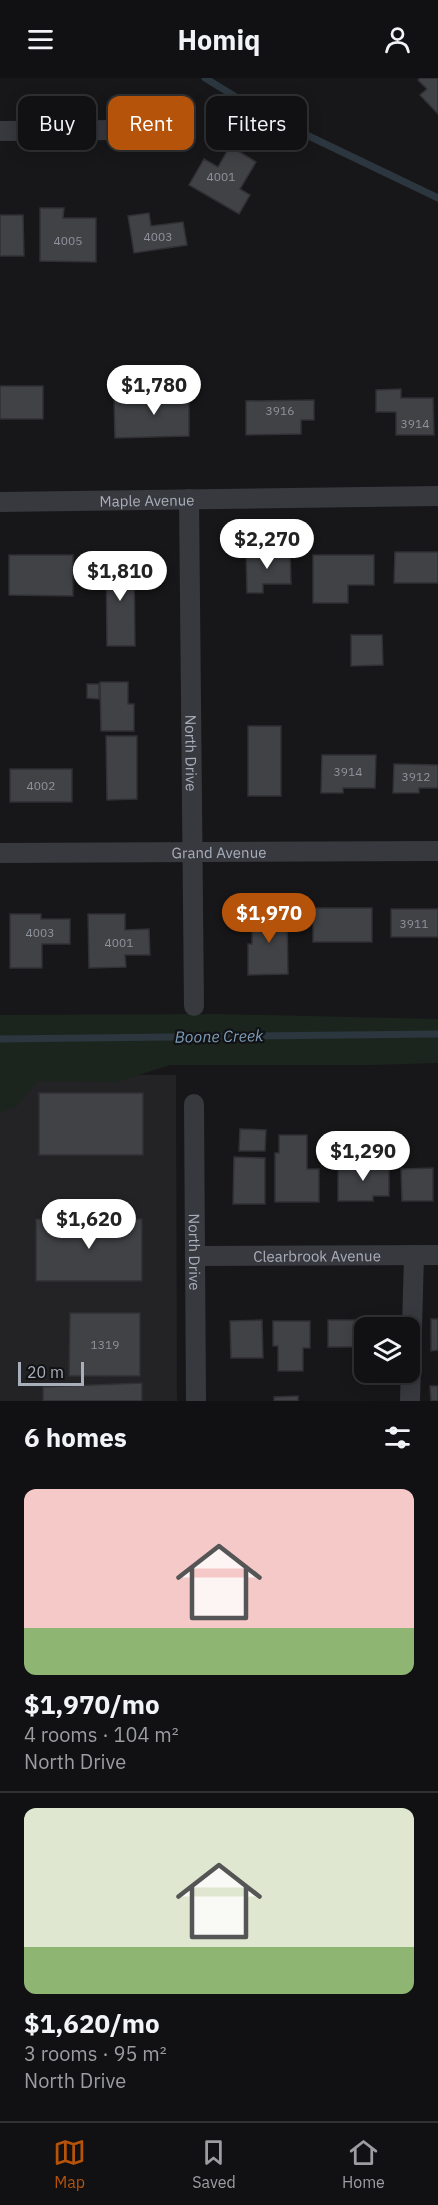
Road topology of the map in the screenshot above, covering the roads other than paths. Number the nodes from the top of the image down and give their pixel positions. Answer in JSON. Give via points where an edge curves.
{"nodes":[{"id":1,"x":108,"y":130,"type":"edge"},
{"id":2,"x":0,"y":131,"type":"edge"},
{"id":3,"x":438,"y":496,"type":"edge"},
{"id":4,"x":189,"y":499,"type":"junction"},
{"id":5,"x":0,"y":502,"type":"edge"},
{"id":6,"x":438,"y":851,"type":"edge"},
{"id":7,"x":193,"y":852,"type":"junction"},
{"id":8,"x":0,"y":853,"type":"edge"},
{"id":9,"x":194,"y":1006,"type":"dead end"},
{"id":10,"x":194,"y":1104,"type":"dead end"},
{"id":11,"x":414,"y":1255,"type":"junction"},
{"id":12,"x":438,"y":1255,"type":"edge"},
{"id":13,"x":195,"y":1256,"type":"junction"},
{"id":14,"x":196,"y":1401,"type":"edge"},
{"id":15,"x":410,"y":1401,"type":"edge"}],
"edges":[{"from":1,"to":2,"type":"street"},
{"from":3,"to":4,"type":"street","name":"Maple Avenue"},
{"from":4,"to":5,"type":"street","name":"Maple Avenue"},
{"from":4,"to":7,"type":"street","name":"North Drive"},
{"from":6,"to":7,"type":"street","name":"Grand Avenue"},
{"from":7,"to":8,"type":"street","name":"Grand Avenue"},
{"from":7,"to":9,"type":"street","name":"North Drive"},
{"from":10,"to":13,"type":"street","name":"North Drive"},
{"from":11,"to":12,"type":"street","name":"Clearbrook Avenue"},
{"from":11,"to":13,"type":"street","name":"Clearbrook Avenue"},
{"from":11,"to":15,"type":"street"},
{"from":13,"to":14,"type":"street","name":"North Drive"}]}
